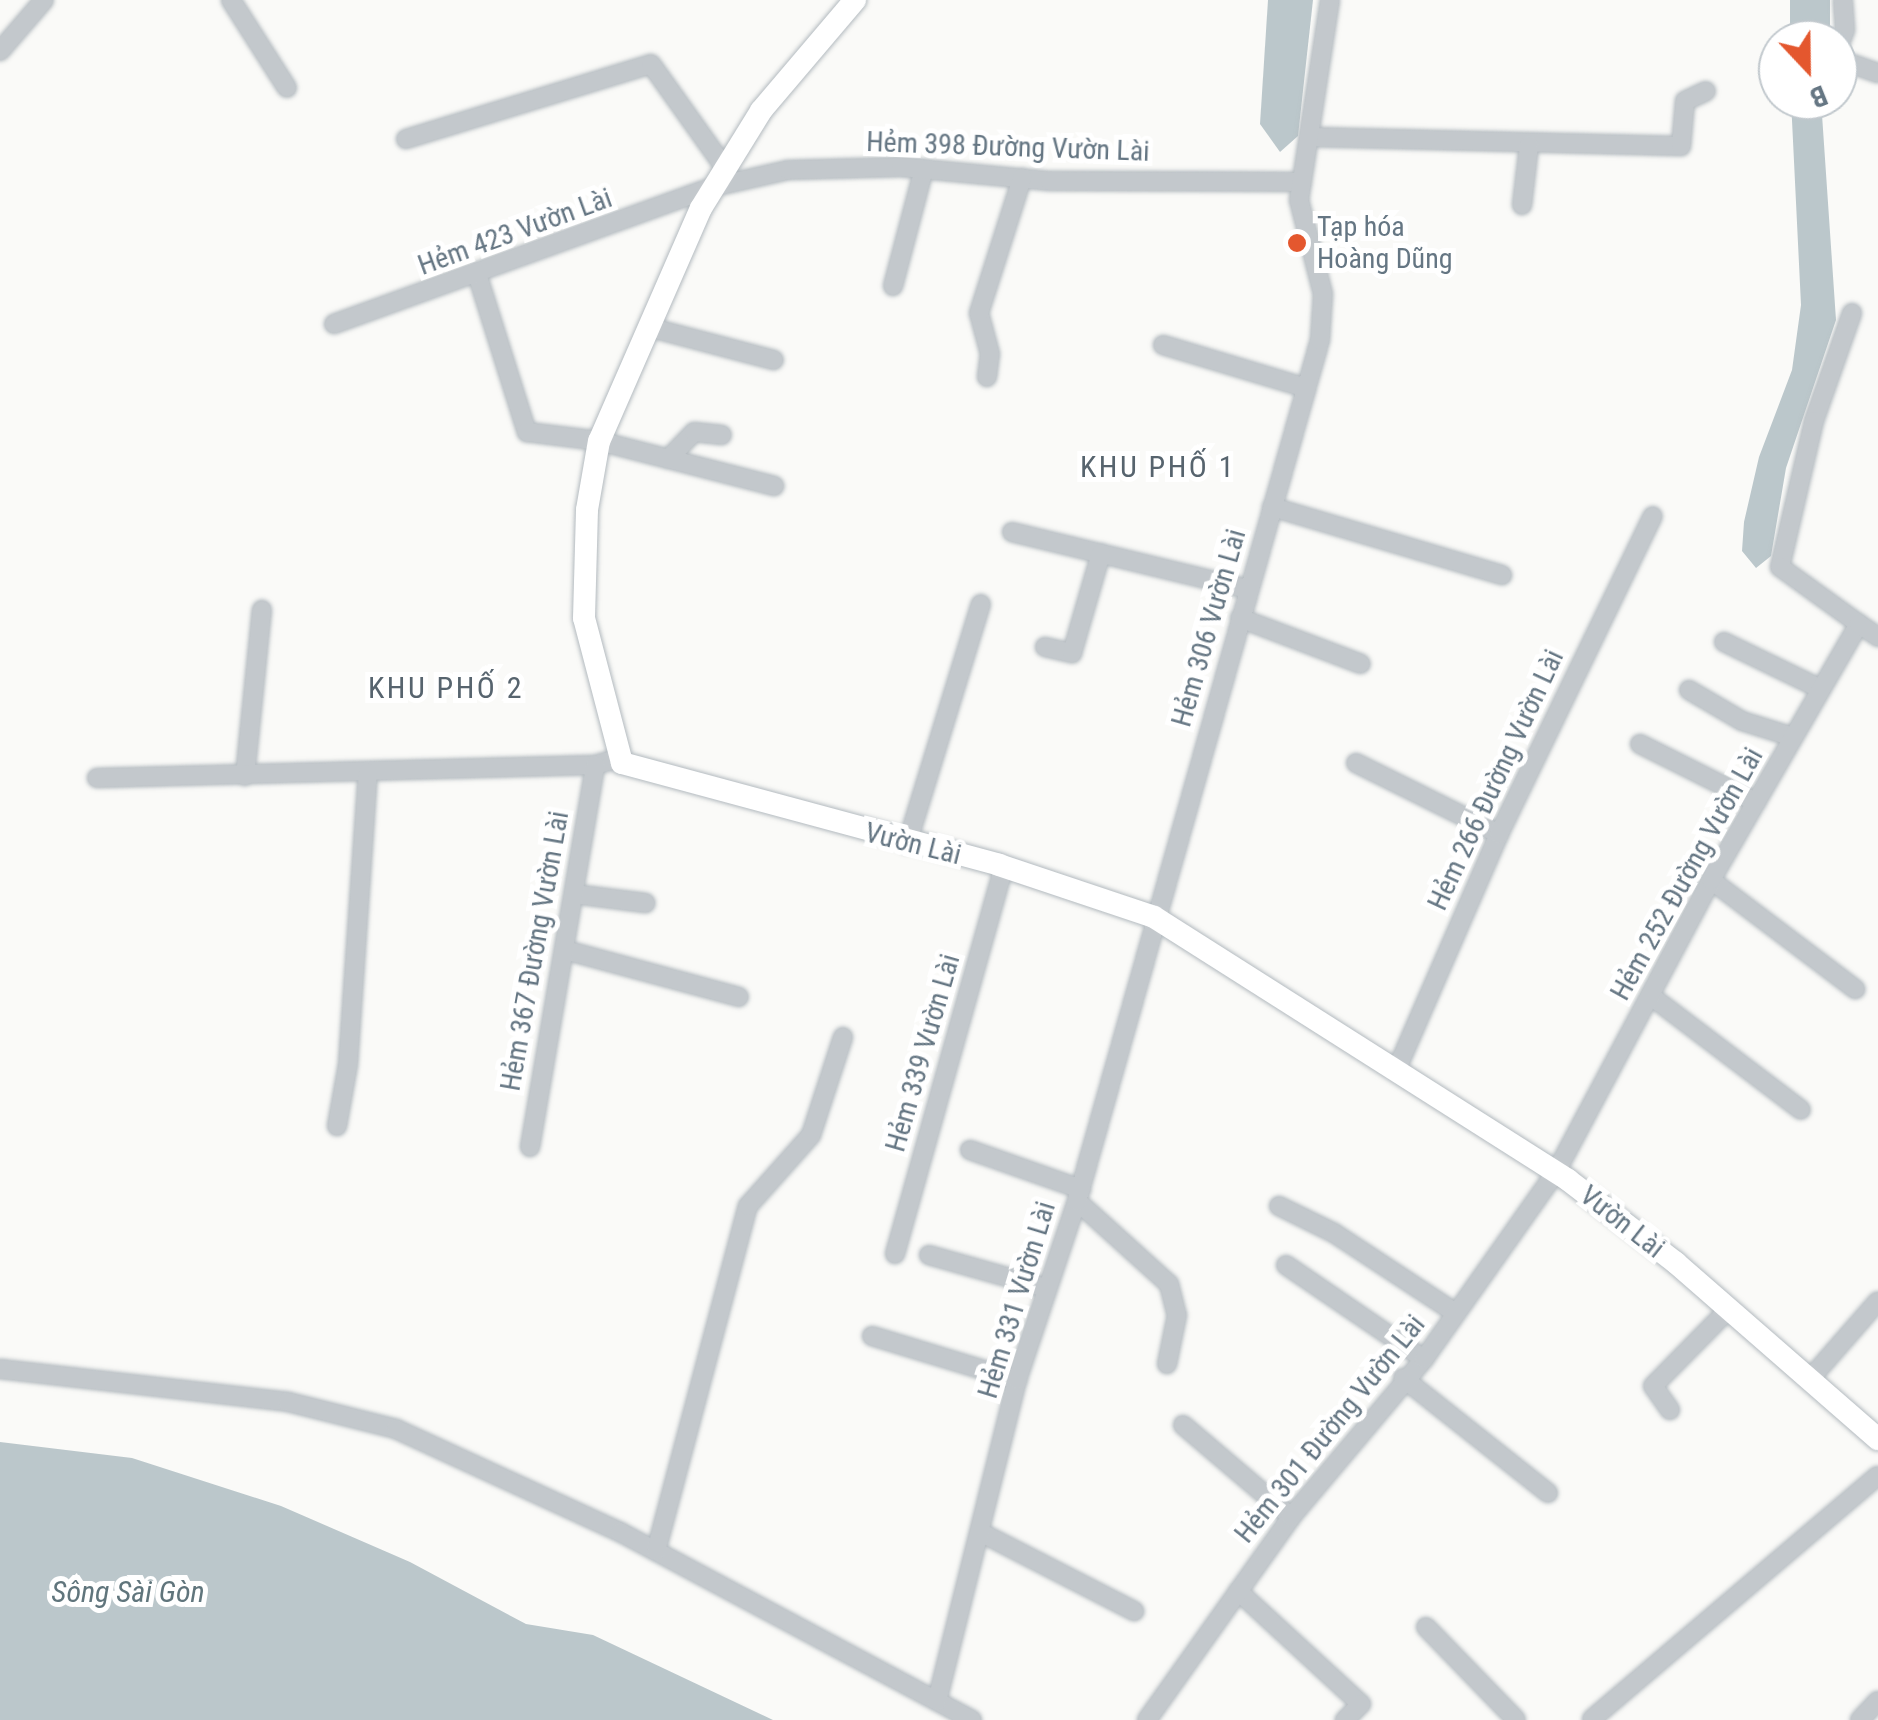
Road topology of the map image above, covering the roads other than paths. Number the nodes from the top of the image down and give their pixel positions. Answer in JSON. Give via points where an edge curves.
{"nodes":[{"id":1,"x":44,"y":0,"type":"edge"},
{"id":2,"x":232,"y":0,"type":"edge"},
{"id":3,"x":855,"y":0,"type":"edge"},
{"id":4,"x":1330,"y":0,"type":"edge"},
{"id":5,"x":0,"y":51,"type":"edge"},
{"id":6,"x":288,"y":88,"type":"dead end"},
{"id":7,"x":1706,"y":91,"type":"dead end"},
{"id":8,"x":1309,"y":137,"type":"junction"},
{"id":9,"x":406,"y":139,"type":"dead end"},
{"id":10,"x":1528,"y":145,"type":"junction"},
{"id":11,"x":924,"y":170,"type":"junction"},
{"id":12,"x":719,"y":178,"type":"junction"},
{"id":13,"x":1022,"y":178,"type":"junction"},
{"id":14,"x":1302,"y":182,"type":"junction"},
{"id":15,"x":1522,"y":205,"type":"dead end"},
{"id":16,"x":478,"y":277,"type":"junction"},
{"id":17,"x":894,"y":286,"type":"dead end"},
{"id":18,"x":1852,"y":313,"type":"dead end"},
{"id":19,"x":334,"y":324,"type":"dead end"},
{"id":20,"x":648,"y":327,"type":"junction"},
{"id":21,"x":1163,"y":345,"type":"dead end"},
{"id":22,"x":774,"y":360,"type":"dead end"},
{"id":23,"x":987,"y":377,"type":"dead end"},
{"id":24,"x":1306,"y":388,"type":"junction"},
{"id":25,"x":722,"y":435,"type":"dead end"},
{"id":26,"x":599,"y":441,"type":"junction"},
{"id":27,"x":668,"y":459,"type":"junction"},
{"id":28,"x":774,"y":486,"type":"dead end"},
{"id":29,"x":1272,"y":508,"type":"junction"},
{"id":30,"x":1653,"y":516,"type":"dead end"},
{"id":31,"x":1012,"y":532,"type":"dead end"},
{"id":32,"x":1101,"y":553,"type":"junction"},
{"id":33,"x":1502,"y":574,"type":"dead end"},
{"id":34,"x":1248,"y":589,"type":"junction"},
{"id":35,"x":981,"y":604,"type":"dead end"},
{"id":36,"x":262,"y":610,"type":"dead end"},
{"id":37,"x":1240,"y":618,"type":"junction"},
{"id":38,"x":1859,"y":624,"type":"junction"},
{"id":39,"x":1878,"y":637,"type":"edge"},
{"id":40,"x":1724,"y":642,"type":"dead end"},
{"id":41,"x":1045,"y":647,"type":"dead end"},
{"id":42,"x":1361,"y":664,"type":"dead end"},
{"id":43,"x":1821,"y":689,"type":"junction"},
{"id":44,"x":1688,"y":690,"type":"dead end"},
{"id":45,"x":1793,"y":737,"type":"junction"},
{"id":46,"x":1640,"y":744,"type":"dead end"},
{"id":47,"x":619,"y":758,"type":"junction"},
{"id":48,"x":1356,"y":763,"type":"dead end"},
{"id":49,"x":595,"y":765,"type":"junction"},
{"id":50,"x":245,"y":769,"type":"junction"},
{"id":51,"x":368,"y":772,"type":"junction"},
{"id":52,"x":97,"y":778,"type":"dead end"},
{"id":53,"x":1756,"y":802,"type":"junction"},
{"id":54,"x":1499,"y":834,"type":"junction"},
{"id":55,"x":907,"y":844,"type":"junction"},
{"id":56,"x":1004,"y":867,"type":"junction"},
{"id":57,"x":1711,"y":880,"type":"junction"},
{"id":58,"x":574,"y":894,"type":"junction"},
{"id":59,"x":645,"y":904,"type":"dead end"},
{"id":60,"x":1154,"y":917,"type":"junction"},
{"id":61,"x":565,"y":950,"type":"junction"},
{"id":62,"x":1854,"y":990,"type":"dead end"},
{"id":63,"x":1652,"y":996,"type":"junction"},
{"id":64,"x":739,"y":997,"type":"dead end"},
{"id":65,"x":843,"y":1037,"type":"dead end"},
{"id":66,"x":1396,"y":1071,"type":"junction"},
{"id":67,"x":1801,"y":1110,"type":"dead end"},
{"id":68,"x":337,"y":1126,"type":"dead end"},
{"id":69,"x":530,"y":1147,"type":"dead end"},
{"id":70,"x":970,"y":1150,"type":"dead end"},
{"id":71,"x":1556,"y":1172,"type":"junction"},
{"id":72,"x":1079,"y":1195,"type":"junction"},
{"id":73,"x":1279,"y":1206,"type":"dead end"},
{"id":74,"x":895,"y":1254,"type":"dead end"},
{"id":75,"x":929,"y":1255,"type":"dead end"},
{"id":76,"x":1286,"y":1265,"type":"dead end"},
{"id":77,"x":1046,"y":1288,"type":"junction"},
{"id":78,"x":1878,"y":1301,"type":"edge"},
{"id":79,"x":1729,"y":1309,"type":"junction"},
{"id":80,"x":1456,"y":1313,"type":"junction"},
{"id":81,"x":872,"y":1336,"type":"dead end"},
{"id":82,"x":1424,"y":1359,"type":"junction"},
{"id":83,"x":1167,"y":1364,"type":"dead end"},
{"id":84,"x":0,"y":1369,"type":"edge"},
{"id":85,"x":1403,"y":1378,"type":"junction"},
{"id":86,"x":1810,"y":1379,"type":"junction"},
{"id":87,"x":1017,"y":1380,"type":"junction"},
{"id":88,"x":1670,"y":1410,"type":"dead end"},
{"id":89,"x":1182,"y":1425,"type":"dead end"},
{"id":90,"x":1878,"y":1439,"type":"edge"},
{"id":91,"x":1878,"y":1476,"type":"edge"},
{"id":92,"x":1548,"y":1493,"type":"dead end"},
{"id":93,"x":1291,"y":1517,"type":"junction"},
{"id":94,"x":984,"y":1534,"type":"junction"},
{"id":95,"x":656,"y":1551,"type":"junction"},
{"id":96,"x":1238,"y":1592,"type":"junction"},
{"id":97,"x":1134,"y":1611,"type":"dead end"},
{"id":98,"x":1426,"y":1627,"type":"dead end"},
{"id":99,"x":937,"y":1700,"type":"junction"},
{"id":100,"x":1878,"y":1700,"type":"edge"},
{"id":101,"x":972,"y":1720,"type":"edge"},
{"id":102,"x":1146,"y":1720,"type":"edge"},
{"id":103,"x":1345,"y":1720,"type":"edge"},
{"id":104,"x":1516,"y":1720,"type":"edge"},
{"id":105,"x":1592,"y":1720,"type":"edge"},
{"id":106,"x":1860,"y":1720,"type":"edge"}],
"edges":[{"from":1,"to":5,"type":"street"},
{"from":2,"to":6,"type":"street"},
{"from":3,"to":12,"type":"main road","via":[[760,110]]},
{"from":4,"to":8,"type":"street","name":"Hẻm 306 Vườn Lài"},
{"from":7,"to":10,"type":"street","via":[[1685,101],[1681,146]]},
{"from":8,"to":10,"type":"street"},
{"from":8,"to":14,"type":"street","name":"Hẻm 306 Vườn Lài"},
{"from":9,"to":12,"type":"street","via":[[651,64]]},
{"from":10,"to":15,"type":"street"},
{"from":11,"to":12,"type":"street","name":"Hẻm 398 Đường Vườn Lài","via":[[788,170]]},
{"from":11,"to":13,"type":"street","name":"Hẻm 398 Đường Vườn Lài"},
{"from":11,"to":17,"type":"street"},
{"from":12,"to":16,"type":"street","name":"Hẻm 423 Vườn Lài"},
{"from":12,"to":20,"type":"main road"},
{"from":13,"to":14,"type":"street","name":"Hẻm 398 Đường Vườn Lài"},
{"from":13,"to":23,"type":"street","via":[[980,313],[990,354]]},
{"from":14,"to":24,"type":"street","name":"Hẻm 306 Vườn Lài","via":[[1299,200],[1323,294],[1320,340]]},
{"from":16,"to":19,"type":"street","name":"Hẻm 423 Vườn Lài"},
{"from":16,"to":26,"type":"street","via":[[528,432]]},
{"from":18,"to":38,"type":"street","via":[[1814,421],[1780,567]]},
{"from":20,"to":22,"type":"street"},
{"from":20,"to":26,"type":"main road"},
{"from":21,"to":24,"type":"street"},
{"from":24,"to":29,"type":"street","name":"Hẻm 306 Vườn Lài"},
{"from":25,"to":27,"type":"street","via":[[694,432]]},
{"from":26,"to":27,"type":"street"},
{"from":26,"to":47,"type":"main road","via":[[587,510],[584,618]]},
{"from":27,"to":28,"type":"street"},
{"from":29,"to":33,"type":"street"},
{"from":29,"to":34,"type":"street","name":"Hẻm 306 Vườn Lài"},
{"from":30,"to":54,"type":"street","name":"Hẻm 266 Đường Vườn Lài"},
{"from":31,"to":32,"type":"street"},
{"from":32,"to":34,"type":"street"},
{"from":32,"to":41,"type":"street","via":[[1072,653]]},
{"from":34,"to":37,"type":"street","name":"Hẻm 306 Vườn Lài"},
{"from":35,"to":55,"type":"street"},
{"from":36,"to":50,"type":"street"},
{"from":37,"to":42,"type":"street"},
{"from":37,"to":60,"type":"street","name":"Hẻm 306 Vườn Lài"},
{"from":38,"to":39,"type":"street"},
{"from":38,"to":43,"type":"street","name":"Hẻm 252 Đường Vườn Lài"},
{"from":40,"to":43,"type":"street"},
{"from":43,"to":45,"type":"street","name":"Hẻm 252 Đường Vườn Lài"},
{"from":44,"to":45,"type":"street","via":[[1742,721]]},
{"from":45,"to":53,"type":"street","name":"Hẻm 252 Đường Vườn Lài"},
{"from":46,"to":53,"type":"street"},
{"from":47,"to":49,"type":"street"},
{"from":47,"to":55,"type":"main road","name":"Vườn Lài","via":[[625,766]]},
{"from":48,"to":54,"type":"street"},
{"from":49,"to":51,"type":"street"},
{"from":49,"to":58,"type":"street","name":"Hẻm 367 Đường Vườn Lài"},
{"from":50,"to":51,"type":"street"},
{"from":50,"to":52,"type":"street"},
{"from":51,"to":68,"type":"street","via":[[348,1064]]},
{"from":53,"to":57,"type":"street","name":"Hẻm 252 Đường Vườn Lài"},
{"from":54,"to":66,"type":"street","name":"Hẻm 266 Đường Vườn Lài"},
{"from":55,"to":56,"type":"main road","name":"Vườn Lài"},
{"from":56,"to":60,"type":"main road","name":"Vườn Lài"},
{"from":56,"to":74,"type":"street","name":"Hẻm 339 Vườn Lài"},
{"from":57,"to":62,"type":"street"},
{"from":57,"to":63,"type":"street","name":"Hẻm 252 Đường Vườn Lài"},
{"from":58,"to":59,"type":"street"},
{"from":58,"to":61,"type":"street","name":"Hẻm 367 Đường Vườn Lài"},
{"from":60,"to":66,"type":"main road","name":"Vườn Lài"},
{"from":60,"to":72,"type":"street","name":"Hẻm 331 Vườn Lài"},
{"from":61,"to":64,"type":"street"},
{"from":61,"to":69,"type":"street","name":"Hẻm 367 Đường Vườn Lài"},
{"from":63,"to":67,"type":"street"},
{"from":63,"to":71,"type":"street","name":"Hẻm 252 Đường Vườn Lài"},
{"from":65,"to":95,"type":"street","via":[[811,1135],[748,1206]]},
{"from":66,"to":71,"type":"main road","name":"Vườn Lài"},
{"from":70,"to":72,"type":"street"},
{"from":71,"to":79,"type":"main road","name":"Vườn Lài"},
{"from":71,"to":80,"type":"street","name":"Hẻm 301 Đường Vườn Lài"},
{"from":72,"to":77,"type":"street","name":"Hẻm 331 Vườn Lài"},
{"from":72,"to":83,"type":"street","via":[[1170,1284],[1177,1315]]},
{"from":73,"to":80,"type":"street","via":[[1334,1233]]},
{"from":75,"to":77,"type":"street"},
{"from":76,"to":82,"type":"street"},
{"from":77,"to":87,"type":"street","name":"Hẻm 331 Vườn Lài"},
{"from":78,"to":86,"type":"street"},
{"from":79,"to":86,"type":"main road","name":"Vườn Lài"},
{"from":79,"to":88,"type":"street","via":[[1653,1386]]},
{"from":80,"to":82,"type":"street","name":"Hẻm 301 Đường Vườn Lài"},
{"from":81,"to":87,"type":"street"},
{"from":82,"to":85,"type":"street","name":"Hẻm 301 Đường Vườn Lài"},
{"from":84,"to":95,"type":"street","via":[[288,1402],[396,1429]]},
{"from":85,"to":92,"type":"street"},
{"from":85,"to":93,"type":"street","name":"Hẻm 301 Đường Vườn Lài"},
{"from":86,"to":90,"type":"main road","name":"Vườn Lài"},
{"from":87,"to":94,"type":"street","name":"Hẻm 331 Vườn Lài"},
{"from":89,"to":93,"type":"street"},
{"from":91,"to":105,"type":"street"},
{"from":93,"to":96,"type":"street","name":"Hẻm 301 Đường Vườn Lài"},
{"from":94,"to":97,"type":"street"},
{"from":94,"to":99,"type":"street","name":"Hẻm 331 Vườn Lài"},
{"from":95,"to":99,"type":"street"},
{"from":96,"to":102,"type":"street","name":"Hẻm 301 Đường Vườn Lài"},
{"from":96,"to":103,"type":"street","via":[[1361,1704]]},
{"from":98,"to":104,"type":"street"},
{"from":99,"to":101,"type":"street"},
{"from":100,"to":106,"type":"street"}]}
